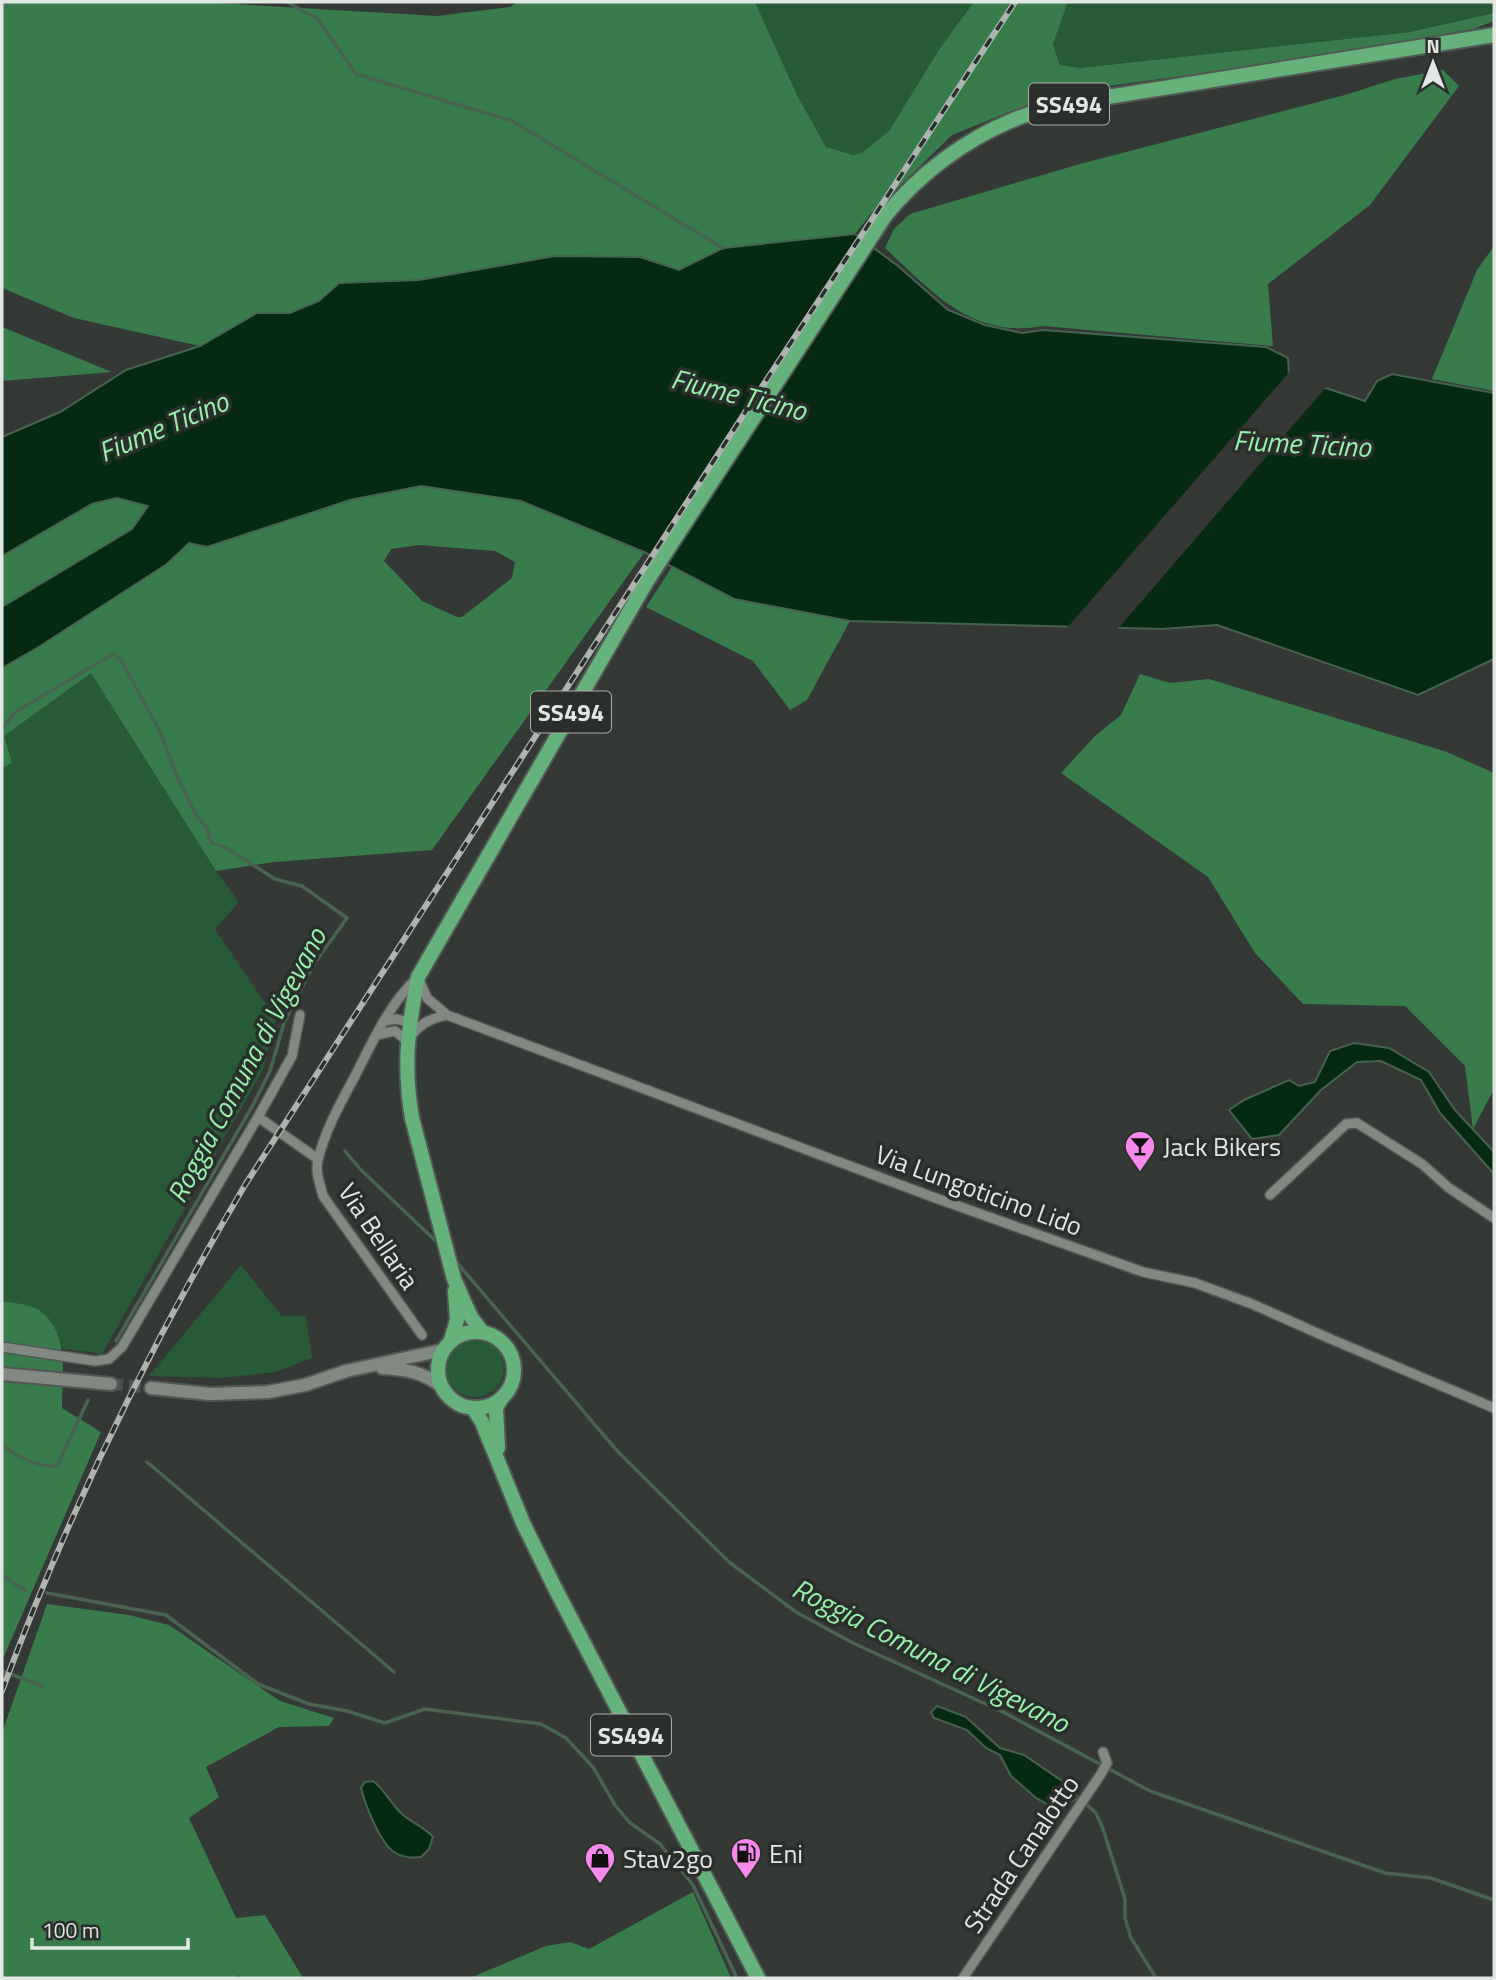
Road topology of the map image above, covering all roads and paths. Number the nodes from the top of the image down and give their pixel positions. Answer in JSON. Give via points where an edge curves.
{"nodes":[{"id":1,"x":1494,"y":35,"type":"edge"},
{"id":2,"x":418,"y":976,"type":"junction"},
{"id":3,"x":300,"y":1015,"type":"dead end"},
{"id":4,"x":447,"y":1015,"type":"junction"},
{"id":5,"x":384,"y":1021,"type":"junction"},
{"id":6,"x":408,"y":1034,"type":"junction"},
{"id":7,"x":376,"y":1035,"type":"junction"},
{"id":8,"x":258,"y":1117,"type":"junction"},
{"id":9,"x":318,"y":1159,"type":"junction"},
{"id":10,"x":1270,"y":1195,"type":"dead end"},
{"id":11,"x":1494,"y":1218,"type":"edge"},
{"id":12,"x":454,"y":1279,"type":"junction"},
{"id":13,"x":482,"y":1332,"type":"junction"},
{"id":14,"x":422,"y":1335,"type":"dead end"},
{"id":15,"x":447,"y":1345,"type":"junction"},
{"id":16,"x":2,"y":1348,"type":"edge"},
{"id":17,"x":368,"y":1367,"type":"junction"},
{"id":18,"x":2,"y":1374,"type":"edge"},
{"id":19,"x":111,"y":1384,"type":"tunnel mouth"},
{"id":20,"x":441,"y":1386,"type":"junction"},
{"id":21,"x":151,"y":1388,"type":"tunnel mouth"},
{"id":22,"x":501,"y":1399,"type":"junction"},
{"id":23,"x":473,"y":1408,"type":"junction"},
{"id":24,"x":1494,"y":1408,"type":"edge"},
{"id":25,"x":510,"y":1490,"type":"junction"},
{"id":26,"x":1103,"y":1752,"type":"dead end"},
{"id":27,"x":758,"y":1978,"type":"edge"},
{"id":28,"x":963,"y":1978,"type":"edge"}],
"edges":[{"from":1,"to":2,"type":"main road","number":"SS494","via":[[1040,111],[993,130],[946,159],[904,194],[880,223],[647,581]]},
{"from":2,"to":4,"type":"street","via":[[427,998]]},
{"from":2,"to":5,"type":"street","name":"Via Bellaria"},
{"from":2,"to":6,"type":"main road","number":"SS494"},
{"from":3,"to":8,"type":"street","via":[[292,1056]]},
{"from":4,"to":6,"type":"street","via":[[430,1019]]},
{"from":4,"to":24,"type":"street","name":"Via Lungoticino Lido","via":[[955,1205],[1143,1272],[1195,1283],[1252,1304]]},
{"from":5,"to":6,"type":"street","via":[[405,1021]]},
{"from":5,"to":7,"type":"street","name":"Via Bellaria"},
{"from":6,"to":7,"type":"street"},
{"from":6,"to":12,"type":"main road","number":"SS494","via":[[408,1097]]},
{"from":7,"to":9,"type":"street","name":"Via Bellaria"},
{"from":8,"to":9,"type":"street"},
{"from":8,"to":16,"type":"street","via":[[122,1347],[109,1359]]},
{"from":9,"to":14,"type":"street","name":"Via Bellaria","via":[[323,1196]]},
{"from":10,"to":11,"type":"street","via":[[1346,1124],[1357,1123]]},
{"from":12,"to":13,"type":"main road","number":"SS494"},
{"from":12,"to":15,"type":"main road","number":"SS494","via":[[457,1320]]},
{"from":13,"to":15,"type":"main road","via":[[471,1332]]},
{"from":13,"to":22,"type":"main road","number":"SS494","via":[[503,1343],[513,1359],[513,1381]]},
{"from":15,"to":17,"type":"main road"},
{"from":15,"to":20,"type":"main road","number":"SS494","via":[[438,1368]]},
{"from":17,"to":20,"type":"main road","via":[[415,1372]]},
{"from":17,"to":21,"type":"main road","via":[[268,1392],[210,1394]]},
{"from":18,"to":19,"type":"main road"},
{"from":20,"to":23,"type":"main road","via":[[454,1401]]},
{"from":22,"to":23,"type":"main road"},
{"from":22,"to":25,"type":"main road","number":"SS494","via":[[495,1427]]},
{"from":23,"to":25,"type":"main road","number":"SS494"},
{"from":25,"to":27,"type":"main road","number":"SS494","via":[[556,1590]]},
{"from":26,"to":28,"type":"street","name":"Strada Canalotto","via":[[1105,1766]]}]}
